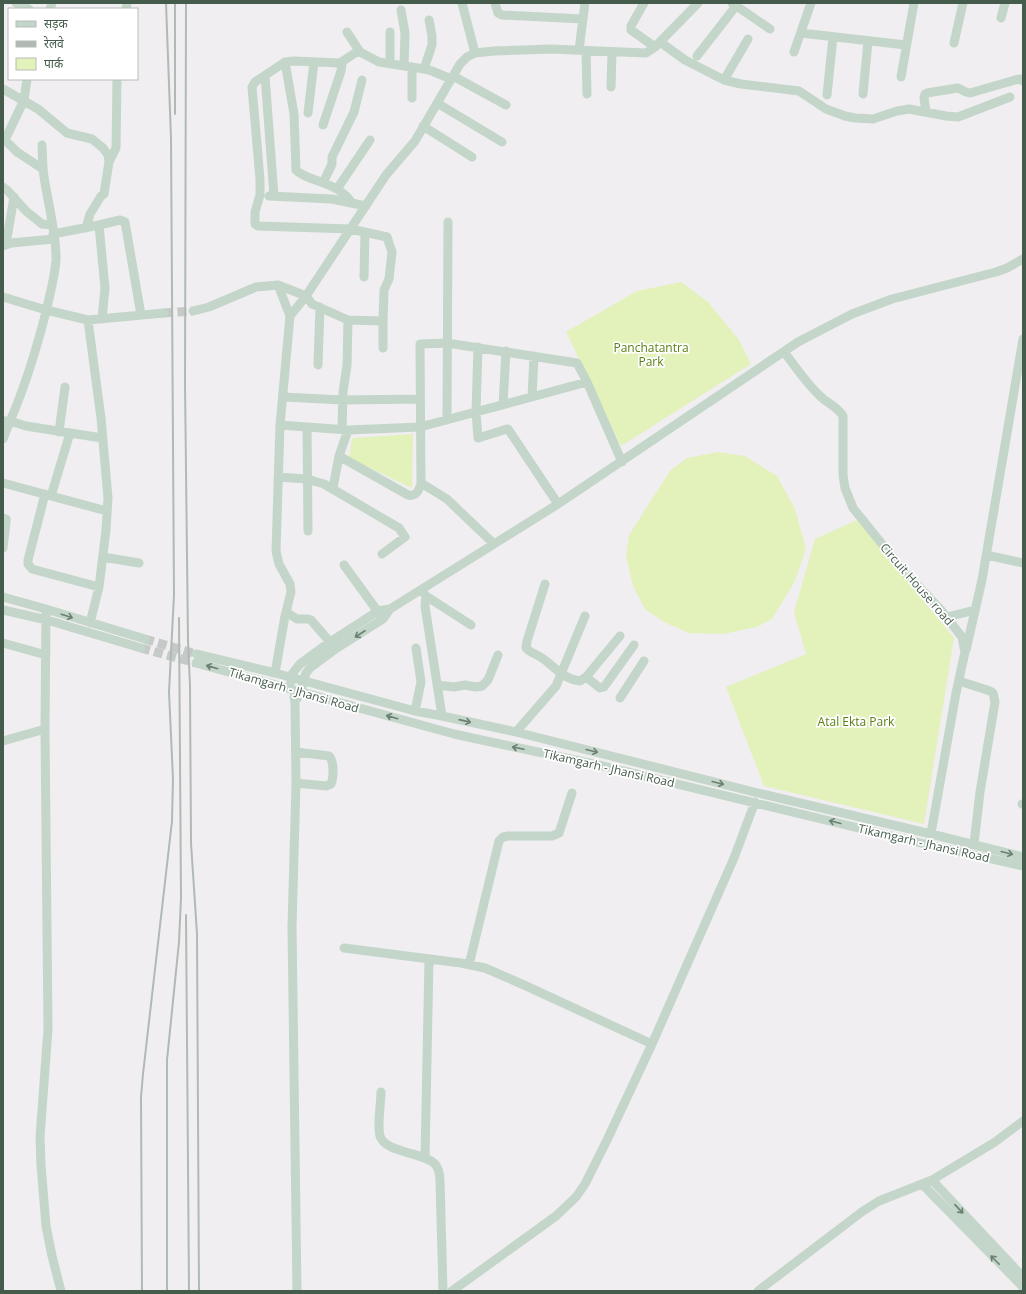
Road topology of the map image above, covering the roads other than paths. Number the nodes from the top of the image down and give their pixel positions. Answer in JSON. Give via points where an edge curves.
{"nodes":[{"id":1,"x":16,"y":3,"type":"edge"},
{"id":2,"x":462,"y":3,"type":"edge"},
{"id":3,"x":495,"y":3,"type":"edge"},
{"id":4,"x":585,"y":3,"type":"edge"},
{"id":5,"x":644,"y":3,"type":"edge"},
{"id":6,"x":698,"y":3,"type":"edge"},
{"id":7,"x":811,"y":3,"type":"edge"},
{"id":8,"x":914,"y":3,"type":"edge"},
{"id":9,"x":963,"y":3,"type":"edge"},
{"id":10,"x":1005,"y":3,"type":"edge"},
{"id":11,"x":734,"y":4,"type":"edge"},
{"id":12,"x":27,"y":8,"type":"edge"},
{"id":13,"x":401,"y":10,"type":"dead end"},
{"id":14,"x":1001,"y":18,"type":"dead end"},
{"id":15,"x":582,"y":19,"type":"junction"},
{"id":16,"x":429,"y":20,"type":"dead end"},
{"id":17,"x":770,"y":29,"type":"dead end"},
{"id":18,"x":347,"y":32,"type":"dead end"},
{"id":19,"x":390,"y":32,"type":"dead end"},
{"id":20,"x":801,"y":33,"type":"junction"},
{"id":21,"x":833,"y":37,"type":"junction"},
{"id":22,"x":748,"y":40,"type":"dead end"},
{"id":23,"x":868,"y":41,"type":"junction"},
{"id":24,"x":954,"y":43,"type":"dead end"},
{"id":25,"x":658,"y":44,"type":"junction"},
{"id":26,"x":906,"y":45,"type":"junction"},
{"id":27,"x":583,"y":50,"type":"junction"},
{"id":28,"x":360,"y":52,"type":"junction"},
{"id":29,"x":612,"y":52,"type":"junction"},
{"id":30,"x":794,"y":52,"type":"dead end"},
{"id":31,"x":475,"y":53,"type":"junction"},
{"id":32,"x":697,"y":56,"type":"dead end"},
{"id":33,"x":286,"y":62,"type":"junction"},
{"id":34,"x":314,"y":62,"type":"junction"},
{"id":35,"x":342,"y":63,"type":"junction"},
{"id":36,"x":390,"y":64,"type":"junction"},
{"id":37,"x":408,"y":67,"type":"junction"},
{"id":38,"x":424,"y":69,"type":"junction"},
{"id":39,"x":265,"y":76,"type":"junction"},
{"id":40,"x":901,"y":77,"type":"dead end"},
{"id":41,"x":452,"y":78,"type":"junction"},
{"id":42,"x":27,"y":80,"type":"edge"},
{"id":43,"x":117,"y":80,"type":"edge"},
{"id":44,"x":362,"y":80,"type":"dead end"},
{"id":45,"x":724,"y":80,"type":"junction"},
{"id":46,"x":1023,"y":81,"type":"edge"},
{"id":47,"x":611,"y":87,"type":"dead end"},
{"id":48,"x":3,"y":89,"type":"edge"},
{"id":49,"x":586,"y":94,"type":"dead end"},
{"id":50,"x":863,"y":94,"type":"dead end"},
{"id":51,"x":827,"y":95,"type":"dead end"},
{"id":52,"x":1010,"y":97,"type":"dead end"},
{"id":53,"x":412,"y":98,"type":"dead end"},
{"id":54,"x":24,"y":100,"type":"junction"},
{"id":55,"x":437,"y":103,"type":"junction"},
{"id":56,"x":506,"y":105,"type":"dead end"},
{"id":57,"x":926,"y":111,"type":"junction"},
{"id":58,"x":308,"y":113,"type":"dead end"},
{"id":59,"x":323,"y":125,"type":"dead end"},
{"id":60,"x":423,"y":126,"type":"junction"},
{"id":61,"x":370,"y":140,"type":"dead end"},
{"id":62,"x":502,"y":142,"type":"dead end"},
{"id":63,"x":42,"y":145,"type":"dead end"},
{"id":64,"x":472,"y":157,"type":"dead end"},
{"id":65,"x":109,"y":162,"type":"junction"},
{"id":66,"x":43,"y":169,"type":"junction"},
{"id":67,"x":323,"y":183,"type":"junction"},
{"id":68,"x":3,"y":187,"type":"edge"},
{"id":69,"x":337,"y":189,"type":"junction"},
{"id":70,"x":260,"y":195,"type":"junction"},
{"id":71,"x":274,"y":196,"type":"junction"},
{"id":72,"x":14,"y":197,"type":"junction"},
{"id":73,"x":352,"y":202,"type":"junction"},
{"id":74,"x":366,"y":206,"type":"junction"},
{"id":75,"x":448,"y":222,"type":"dead end"},
{"id":76,"x":99,"y":225,"type":"junction"},
{"id":77,"x":86,"y":228,"type":"junction"},
{"id":78,"x":351,"y":229,"type":"junction"},
{"id":79,"x":53,"y":232,"type":"junction"},
{"id":80,"x":365,"y":232,"type":"junction"},
{"id":81,"x":5,"y":245,"type":"edge"},
{"id":82,"x":1023,"y":259,"type":"edge"},
{"id":83,"x":364,"y":277,"type":"dead end"},
{"id":84,"x":278,"y":285,"type":"junction"},
{"id":85,"x":306,"y":296,"type":"junction"},
{"id":86,"x":3,"y":297,"type":"edge"},
{"id":87,"x":320,"y":308,"type":"junction"},
{"id":88,"x":46,"y":310,"type":"junction"},
{"id":89,"x":193,"y":311,"type":"tunnel mouth"},
{"id":90,"x":164,"y":313,"type":"tunnel mouth"},
{"id":91,"x":141,"y":315,"type":"junction"},
{"id":92,"x":290,"y":316,"type":"junction"},
{"id":93,"x":102,"y":319,"type":"junction"},
{"id":94,"x":88,"y":320,"type":"junction"},
{"id":95,"x":348,"y":320,"type":"junction"},
{"id":96,"x":383,"y":321,"type":"junction"},
{"id":97,"x":1023,"y":339,"type":"edge"},
{"id":98,"x":447,"y":343,"type":"junction"},
{"id":99,"x":478,"y":347,"type":"junction"},
{"id":100,"x":383,"y":348,"type":"dead end"},
{"id":101,"x":506,"y":351,"type":"junction"},
{"id":102,"x":784,"y":352,"type":"junction"},
{"id":103,"x":534,"y":356,"type":"junction"},
{"id":104,"x":318,"y":365,"type":"dead end"},
{"id":105,"x":587,"y":382,"type":"junction"},
{"id":106,"x":65,"y":387,"type":"dead end"},
{"id":107,"x":283,"y":397,"type":"junction"},
{"id":108,"x":532,"y":397,"type":"junction"},
{"id":109,"x":420,"y":399,"type":"junction"},
{"id":110,"x":343,"y":400,"type":"junction"},
{"id":111,"x":503,"y":405,"type":"junction"},
{"id":112,"x":476,"y":412,"type":"junction"},
{"id":113,"x":447,"y":420,"type":"junction"},
{"id":114,"x":6,"y":421,"type":"edge"},
{"id":115,"x":280,"y":425,"type":"junction"},
{"id":116,"x":307,"y":427,"type":"junction"},
{"id":117,"x":420,"y":427,"type":"junction"},
{"id":118,"x":345,"y":430,"type":"junction"},
{"id":119,"x":59,"y":432,"type":"junction"},
{"id":120,"x":70,"y":433,"type":"junction"},
{"id":121,"x":102,"y":438,"type":"junction"},
{"id":122,"x":3,"y":440,"type":"edge"},
{"id":123,"x":339,"y":456,"type":"junction"},
{"id":124,"x":622,"y":462,"type":"junction"},
{"id":125,"x":278,"y":477,"type":"junction"},
{"id":126,"x":307,"y":478,"type":"junction"},
{"id":127,"x":3,"y":483,"type":"edge"},
{"id":128,"x":421,"y":483,"type":"junction"},
{"id":129,"x":333,"y":488,"type":"junction"},
{"id":130,"x":48,"y":495,"type":"junction"},
{"id":131,"x":558,"y":504,"type":"junction"},
{"id":132,"x":107,"y":511,"type":"junction"},
{"id":133,"x":3,"y":518,"type":"edge"},
{"id":134,"x":308,"y":531,"type":"dead end"},
{"id":135,"x":494,"y":544,"type":"junction"},
{"id":136,"x":3,"y":548,"type":"edge"},
{"id":137,"x":382,"y":554,"type":"dead end"},
{"id":138,"x":986,"y":555,"type":"junction"},
{"id":139,"x":103,"y":557,"type":"junction"},
{"id":140,"x":1023,"y":562,"type":"edge"},
{"id":141,"x":139,"y":563,"type":"dead end"},
{"id":142,"x":344,"y":564,"type":"dead end"},
{"id":143,"x":546,"y":584,"type":"dead end"},
{"id":144,"x":99,"y":587,"type":"junction"},
{"id":145,"x":423,"y":592,"type":"junction"},
{"id":146,"x":3,"y":597,"type":"edge"},
{"id":147,"x":46,"y":609,"type":"junction"},
{"id":148,"x":3,"y":610,"type":"edge"},
{"id":149,"x":975,"y":610,"type":"junction"},
{"id":150,"x":286,"y":612,"type":"junction"},
{"id":151,"x":381,"y":615,"type":"junction"},
{"id":152,"x":585,"y":616,"type":"dead end"},
{"id":153,"x":947,"y":618,"type":"junction"},
{"id":154,"x":47,"y":620,"type":"junction"},
{"id":155,"x":90,"y":623,"type":"junction"},
{"id":156,"x":471,"y":624,"type":"dead end"},
{"id":157,"x":620,"y":636,"type":"dead end"},
{"id":158,"x":145,"y":639,"type":"tunnel mouth"},
{"id":159,"x":330,"y":642,"type":"junction"},
{"id":160,"x":3,"y":643,"type":"edge"},
{"id":161,"x":634,"y":645,"type":"dead end"},
{"id":162,"x":141,"y":648,"type":"tunnel mouth"},
{"id":163,"x":416,"y":648,"type":"dead end"},
{"id":164,"x":966,"y":652,"type":"junction"},
{"id":165,"x":46,"y":655,"type":"junction"},
{"id":166,"x":498,"y":655,"type":"dead end"},
{"id":167,"x":644,"y":661,"type":"dead end"},
{"id":168,"x":620,"y":665,"type":"junction"},
{"id":169,"x":275,"y":673,"type":"junction"},
{"id":170,"x":562,"y":674,"type":"junction"},
{"id":171,"x":635,"y":675,"type":"junction"},
{"id":172,"x":586,"y":677,"type":"junction"},
{"id":173,"x":291,"y":678,"type":"junction"},
{"id":174,"x":303,"y":681,"type":"junction"},
{"id":175,"x":959,"y":681,"type":"junction"},
{"id":176,"x":438,"y":684,"type":"junction"},
{"id":177,"x":291,"y":689,"type":"junction"},
{"id":178,"x":301,"y":692,"type":"junction"},
{"id":179,"x":620,"y":698,"type":"dead end"},
{"id":180,"x":295,"y":702,"type":"junction"},
{"id":181,"x":414,"y":711,"type":"junction"},
{"id":182,"x":442,"y":716,"type":"junction"},
{"id":183,"x":45,"y":729,"type":"junction"},
{"id":184,"x":516,"y":732,"type":"junction"},
{"id":185,"x":3,"y":741,"type":"edge"},
{"id":186,"x":296,"y":752,"type":"junction"},
{"id":187,"x":703,"y":779,"type":"junction"},
{"id":188,"x":296,"y":783,"type":"junction"},
{"id":189,"x":701,"y":790,"type":"junction"},
{"id":190,"x":572,"y":793,"type":"dead end"},
{"id":191,"x":755,"y":802,"type":"junction"},
{"id":192,"x":931,"y":834,"type":"junction"},
{"id":193,"x":974,"y":844,"type":"junction"},
{"id":194,"x":930,"y":845,"type":"junction"},
{"id":195,"x":1023,"y":857,"type":"edge"},
{"id":196,"x":1023,"y":866,"type":"edge"},
{"id":197,"x":344,"y":948,"type":"dead end"},
{"id":198,"x":429,"y":960,"type":"junction"},
{"id":199,"x":469,"y":965,"type":"junction"},
{"id":200,"x":652,"y":1044,"type":"junction"},
{"id":201,"x":381,"y":1092,"type":"dead end"},
{"id":202,"x":1023,"y":1115,"type":"edge"},
{"id":203,"x":1020,"y":1123,"type":"edge"},
{"id":204,"x":425,"y":1158,"type":"junction"},
{"id":205,"x":932,"y":1180,"type":"junction"},
{"id":206,"x":922,"y":1184,"type":"junction"},
{"id":207,"x":1023,"y":1277,"type":"edge"},
{"id":208,"x":1023,"y":1287,"type":"edge"},
{"id":209,"x":61,"y":1291,"type":"edge"},
{"id":210,"x":297,"y":1291,"type":"edge"},
{"id":211,"x":443,"y":1291,"type":"edge"},
{"id":212,"x":452,"y":1291,"type":"edge"},
{"id":213,"x":758,"y":1291,"type":"edge"}],
"edges":[{"from":1,"to":12,"type":"street"},
{"from":2,"to":31,"type":"street"},
{"from":3,"to":15,"type":"street","via":[[498,13],[502,15]]},
{"from":4,"to":15,"type":"street"},
{"from":5,"to":25,"type":"street","via":[[631,30]]},
{"from":6,"to":25,"type":"street"},
{"from":7,"to":20,"type":"street"},
{"from":8,"to":26,"type":"street"},
{"from":9,"to":24,"type":"street"},
{"from":10,"to":14,"type":"street"},
{"from":11,"to":17,"type":"street"},
{"from":11,"to":32,"type":"street"},
{"from":13,"to":37,"type":"street"},
{"from":15,"to":27,"type":"street"},
{"from":16,"to":38,"type":"street","via":[[432,45]]},
{"from":18,"to":28,"type":"street"},
{"from":19,"to":36,"type":"street"},
{"from":20,"to":21,"type":"street"},
{"from":20,"to":30,"type":"street"},
{"from":21,"to":23,"type":"street"},
{"from":21,"to":51,"type":"street"},
{"from":22,"to":45,"type":"street"},
{"from":23,"to":26,"type":"street"},
{"from":23,"to":50,"type":"street"},
{"from":25,"to":29,"type":"street","via":[[646,53]]},
{"from":25,"to":45,"type":"street"},
{"from":26,"to":40,"type":"street"},
{"from":27,"to":29,"type":"street"},
{"from":27,"to":31,"type":"street"},
{"from":27,"to":49,"type":"street"},
{"from":28,"to":35,"type":"street"},
{"from":28,"to":36,"type":"street","via":[[379,62]]},
{"from":29,"to":47,"type":"street"},
{"from":31,"to":41,"type":"street","via":[[460,64]]},
{"from":33,"to":34,"type":"street"},
{"from":33,"to":39,"type":"street"},
{"from":33,"to":67,"type":"street","via":[[294,114],[296,170]]},
{"from":34,"to":35,"type":"street"},
{"from":34,"to":58,"type":"street"},
{"from":35,"to":59,"type":"street"},
{"from":36,"to":37,"type":"street"},
{"from":37,"to":38,"type":"street"},
{"from":37,"to":53,"type":"street"},
{"from":38,"to":41,"type":"street"},
{"from":39,"to":70,"type":"street","via":[[252,87]]},
{"from":39,"to":71,"type":"street"},
{"from":41,"to":55,"type":"street"},
{"from":41,"to":56,"type":"street"},
{"from":42,"to":54,"type":"street"},
{"from":43,"to":65,"type":"street","via":[[116,142],[114,154]]},
{"from":44,"to":67,"type":"street","via":[[354,112],[332,157],[332,164]]},
{"from":45,"to":57,"type":"street","via":[[799,91],[826,109],[854,118],[873,119],[910,109]]},
{"from":46,"to":57,"type":"street","via":[[1015,80],[970,93],[958,88],[927,93],[924,98]]},
{"from":48,"to":54,"type":"street"},
{"from":52,"to":57,"type":"street","via":[[958,117]]},
{"from":54,"to":65,"type":"street","via":[[69,134],[97,142],[108,155]]},
{"from":54,"to":66,"type":"street","via":[[5,140],[17,152]]},
{"from":55,"to":60,"type":"street"},
{"from":55,"to":62,"type":"street"},
{"from":60,"to":64,"type":"street"},
{"from":60,"to":74,"type":"street"},
{"from":61,"to":69,"type":"street"},
{"from":63,"to":66,"type":"street"},
{"from":65,"to":77,"type":"street","via":[[104,194],[90,214]]},
{"from":66,"to":79,"type":"street"},
{"from":67,"to":69,"type":"street"},
{"from":68,"to":72,"type":"street"},
{"from":69,"to":73,"type":"street"},
{"from":70,"to":71,"type":"street"},
{"from":70,"to":78,"type":"street","via":[[254,219],[256,226]]},
{"from":71,"to":73,"type":"street"},
{"from":72,"to":79,"type":"street","via":[[26,211]]},
{"from":72,"to":81,"type":"street"},
{"from":73,"to":74,"type":"street"},
{"from":74,"to":78,"type":"street"},
{"from":75,"to":98,"type":"street"},
{"from":76,"to":77,"type":"street"},
{"from":76,"to":91,"type":"street","via":[[120,220],[125,222]]},
{"from":76,"to":93,"type":"street","via":[[105,288]]},
{"from":77,"to":79,"type":"street"},
{"from":78,"to":80,"type":"street"},
{"from":78,"to":85,"type":"street"},
{"from":79,"to":81,"type":"street"},
{"from":79,"to":88,"type":"street","via":[[56,260]]},
{"from":80,"to":83,"type":"street"},
{"from":80,"to":96,"type":"street","via":[[387,237],[392,252],[389,279],[384,290]]},
{"from":82,"to":102,"type":"street","via":[[996,272],[868,307],[798,342]]},
{"from":84,"to":85,"type":"street"},
{"from":84,"to":89,"type":"street","via":[[256,287]]},
{"from":84,"to":92,"type":"street"},
{"from":85,"to":87,"type":"street","via":[[312,304]]},
{"from":85,"to":92,"type":"street"},
{"from":86,"to":88,"type":"street"},
{"from":87,"to":95,"type":"street"},
{"from":87,"to":104,"type":"street"},
{"from":88,"to":94,"type":"street"},
{"from":88,"to":114,"type":"street","via":[[21,395]]},
{"from":90,"to":91,"type":"street"},
{"from":91,"to":93,"type":"street"},
{"from":92,"to":107,"type":"street"},
{"from":93,"to":94,"type":"street"},
{"from":94,"to":121,"type":"street"},
{"from":95,"to":96,"type":"street"},
{"from":95,"to":110,"type":"street"},
{"from":96,"to":100,"type":"street"},
{"from":97,"to":138,"type":"street"},
{"from":98,"to":99,"type":"street"},
{"from":98,"to":109,"type":"street","via":[[420,344]]},
{"from":98,"to":113,"type":"street"},
{"from":99,"to":101,"type":"street"},
{"from":99,"to":112,"type":"street"},
{"from":101,"to":103,"type":"street"},
{"from":101,"to":111,"type":"street"},
{"from":102,"to":124,"type":"street"},
{"from":102,"to":153,"type":"street","name":"Circuit House road","via":[[811,387],[843,416],[843,476],[853,508],[903,570]]},
{"from":103,"to":105,"type":"street","via":[[577,363]]},
{"from":103,"to":108,"type":"street"},
{"from":105,"to":108,"type":"street"},
{"from":105,"to":124,"type":"street"},
{"from":106,"to":119,"type":"street"},
{"from":107,"to":110,"type":"street"},
{"from":107,"to":115,"type":"street"},
{"from":108,"to":111,"type":"street"},
{"from":109,"to":110,"type":"street"},
{"from":109,"to":117,"type":"street"},
{"from":110,"to":118,"type":"street"},
{"from":111,"to":112,"type":"street"},
{"from":112,"to":113,"type":"street"},
{"from":112,"to":131,"type":"street","via":[[478,438],[508,429]]},
{"from":113,"to":117,"type":"street"},
{"from":114,"to":119,"type":"street"},
{"from":114,"to":122,"type":"street"},
{"from":115,"to":116,"type":"street"},
{"from":115,"to":125,"type":"street"},
{"from":116,"to":118,"type":"street"},
{"from":116,"to":126,"type":"street"},
{"from":117,"to":118,"type":"street"},
{"from":117,"to":128,"type":"street"},
{"from":118,"to":123,"type":"street"},
{"from":119,"to":120,"type":"street"},
{"from":120,"to":121,"type":"street"},
{"from":120,"to":130,"type":"street"},
{"from":121,"to":132,"type":"street"},
{"from":123,"to":128,"type":"street","via":[[408,495],[415,495],[420,490]]},
{"from":123,"to":129,"type":"street"},
{"from":124,"to":131,"type":"street"},
{"from":125,"to":126,"type":"street"},
{"from":125,"to":150,"type":"street","via":[[276,551],[279,564],[291,588]]},
{"from":126,"to":129,"type":"street"},
{"from":126,"to":134,"type":"street"},
{"from":127,"to":130,"type":"street"},
{"from":128,"to":135,"type":"street","via":[[447,499]]},
{"from":129,"to":137,"type":"street","via":[[395,525],[405,535]]},
{"from":130,"to":132,"type":"street"},
{"from":130,"to":144,"type":"street","via":[[28,560],[30,567]]},
{"from":131,"to":135,"type":"street"},
{"from":132,"to":139,"type":"street"},
{"from":133,"to":136,"type":"street","via":[[6,522]]},
{"from":135,"to":145,"type":"street"},
{"from":138,"to":140,"type":"street"},
{"from":138,"to":149,"type":"street"},
{"from":139,"to":141,"type":"street"},
{"from":139,"to":144,"type":"street"},
{"from":142,"to":151,"type":"street"},
{"from":143,"to":170,"type":"street","via":[[526,648]]},
{"from":144,"to":155,"type":"street"},
{"from":145,"to":151,"type":"street"},
{"from":145,"to":156,"type":"street"},
{"from":145,"to":176,"type":"street"},
{"from":146,"to":147,"type":"street"},
{"from":147,"to":154,"type":"street"},
{"from":147,"to":155,"type":"street","one_way":true},
{"from":148,"to":154,"type":"street"},
{"from":149,"to":153,"type":"street"},
{"from":149,"to":164,"type":"street"},
{"from":150,"to":159,"type":"street","via":[[297,619],[311,620]]},
{"from":150,"to":169,"type":"street"},
{"from":151,"to":159,"type":"street"},
{"from":151,"to":174,"type":"street","one_way":true,"via":[[315,664],[306,673]]},
{"from":152,"to":170,"type":"street"},
{"from":153,"to":164,"type":"street","name":"Circuit House road","via":[[962,638]]},
{"from":154,"to":162,"type":"street"},
{"from":154,"to":165,"type":"street"},
{"from":155,"to":158,"type":"street"},
{"from":157,"to":172,"type":"street"},
{"from":159,"to":173,"type":"street","via":[[300,664]]},
{"from":160,"to":165,"type":"street"},
{"from":161,"to":168,"type":"street"},
{"from":163,"to":181,"type":"street","via":[[420,682]]},
{"from":164,"to":175,"type":"street"},
{"from":165,"to":183,"type":"street"},
{"from":166,"to":176,"type":"street","via":[[488,680],[482,686],[454,687]]},
{"from":167,"to":171,"type":"street"},
{"from":168,"to":171,"type":"street"},
{"from":168,"to":172,"type":"street","via":[[604,688],[600,688]]},
{"from":169,"to":173,"type":"street","name":"Tikamgarh - Jhansi Road"},
{"from":177,"to":169,"type":"street","name":"Tikamgarh - Jhansi Road","one_way":true,"via":[[196,658]]},
{"from":170,"to":172,"type":"street","via":[[577,681]]},
{"from":170,"to":184,"type":"street","via":[[551,693]]},
{"from":171,"to":179,"type":"street"},
{"from":173,"to":174,"type":"street","name":"Tikamgarh - Jhansi Road"},
{"from":173,"to":177,"type":"street"},
{"from":174,"to":178,"type":"street"},
{"from":174,"to":181,"type":"street","name":"Tikamgarh - Jhansi Road"},
{"from":175,"to":192,"type":"street"},
{"from":175,"to":193,"type":"street","via":[[990,690],[995,702]]},
{"from":176,"to":182,"type":"street"},
{"from":177,"to":178,"type":"street","name":"Tikamgarh - Jhansi Road"},
{"from":177,"to":180,"type":"street"},
{"from":178,"to":180,"type":"street"},
{"from":189,"to":178,"type":"street","name":"Tikamgarh - Jhansi Road","one_way":true,"via":[[454,734]]},
{"from":180,"to":186,"type":"street"},
{"from":181,"to":182,"type":"street","name":"Tikamgarh - Jhansi Road"},
{"from":182,"to":184,"type":"street","name":"Tikamgarh - Jhansi Road","one_way":true},
{"from":183,"to":185,"type":"street"},
{"from":183,"to":209,"type":"street","via":[[48,1029],[40,1137],[46,1226]]},
{"from":184,"to":187,"type":"street","name":"Tikamgarh - Jhansi Road","one_way":true},
{"from":186,"to":188,"type":"street"},
{"from":186,"to":188,"type":"street","via":[[329,756],[332,761],[331,784],[326,786]]},
{"from":187,"to":189,"type":"street"},
{"from":187,"to":192,"type":"street","name":"Tikamgarh - Jhansi Road","one_way":true},
{"from":188,"to":210,"type":"street","via":[[292,927]]},
{"from":189,"to":191,"type":"street","name":"Tikamgarh - Jhansi Road"},
{"from":190,"to":199,"type":"street","via":[[559,833],[552,836],[508,836],[499,841]]},
{"from":194,"to":191,"type":"street","name":"Tikamgarh - Jhansi Road","one_way":true},
{"from":191,"to":200,"type":"street","via":[[734,858]]},
{"from":192,"to":193,"type":"street","name":"Tikamgarh - Jhansi Road"},
{"from":192,"to":194,"type":"street"},
{"from":193,"to":195,"type":"street","name":"Tikamgarh - Jhansi Road","one_way":true},
{"from":194,"to":196,"type":"street","name":"Tikamgarh - Jhansi Road"},
{"from":197,"to":198,"type":"street"},
{"from":198,"to":199,"type":"street"},
{"from":198,"to":204,"type":"street"},
{"from":199,"to":200,"type":"street","via":[[485,968]]},
{"from":200,"to":212,"type":"street","via":[[607,1140],[576,1197],[556,1216]]},
{"from":201,"to":204,"type":"street","via":[[380,1131],[384,1142]]},
{"from":202,"to":203,"type":"street"},
{"from":203,"to":205,"type":"street","via":[[995,1142]]},
{"from":204,"to":211,"type":"street","via":[[439,1171]]},
{"from":205,"to":206,"type":"street"},
{"from":205,"to":207,"type":"street","one_way":true},
{"from":208,"to":206,"type":"street","one_way":true},
{"from":206,"to":213,"type":"street","via":[[863,1211]]}]}
